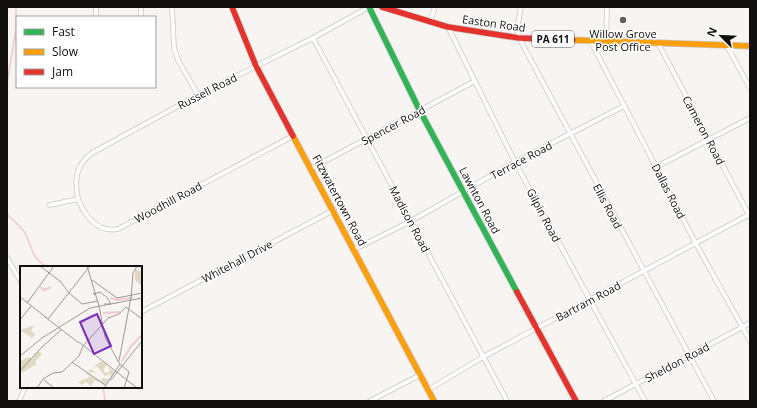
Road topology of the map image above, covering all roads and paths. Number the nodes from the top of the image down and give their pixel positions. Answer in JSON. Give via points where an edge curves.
{"nodes":[{"id":1,"x":172,"y":7,"type":"edge"},
{"id":2,"x":232,"y":7,"type":"edge"},
{"id":3,"x":369,"y":7,"type":"edge"},
{"id":4,"x":382,"y":7,"type":"edge"},
{"id":5,"x":435,"y":7,"type":"edge"},
{"id":6,"x":520,"y":7,"type":"edge"},
{"id":7,"x":608,"y":7,"type":"edge"},
{"id":8,"x":430,"y":22,"type":"junction"},
{"id":9,"x":448,"y":27,"type":"junction"},
{"id":10,"x":313,"y":38,"type":"junction"},
{"id":11,"x":519,"y":38,"type":"junction"},
{"id":12,"x":590,"y":40,"type":"junction"},
{"id":13,"x":606,"y":41,"type":"junction"},
{"id":14,"x":658,"y":43,"type":"junction"},
{"id":15,"x":727,"y":46,"type":"junction"},
{"id":16,"x":750,"y":46,"type":"edge"},
{"id":17,"x":256,"y":66,"type":"junction"},
{"id":18,"x":475,"y":81,"type":"junction"},
{"id":19,"x":750,"y":88,"type":"edge"},
{"id":20,"x":198,"y":95,"type":"junction"},
{"id":21,"x":624,"y":106,"type":"junction"},
{"id":22,"x":420,"y":111,"type":"junction"},
{"id":23,"x":750,"y":118,"type":"edge"},
{"id":24,"x":571,"y":134,"type":"junction"},
{"id":25,"x":293,"y":136,"type":"junction"},
{"id":26,"x":368,"y":139,"type":"junction"},
{"id":27,"x":709,"y":139,"type":"junction"},
{"id":28,"x":515,"y":162,"type":"junction"},
{"id":29,"x":656,"y":167,"type":"junction"},
{"id":30,"x":312,"y":168,"type":"junction"},
{"id":31,"x":464,"y":191,"type":"junction"},
{"id":32,"x":78,"y":199,"type":"junction"},
{"id":33,"x":50,"y":205,"type":"dead end"},
{"id":34,"x":334,"y":210,"type":"junction"},
{"id":35,"x":750,"y":215,"type":"edge"},
{"id":36,"x":411,"y":221,"type":"junction"},
{"id":37,"x":695,"y":242,"type":"junction"},
{"id":38,"x":355,"y":249,"type":"junction"},
{"id":39,"x":7,"y":258,"type":"edge"},
{"id":40,"x":643,"y":272,"type":"junction"},
{"id":41,"x":20,"y":280,"type":"edge"},
{"id":42,"x":590,"y":300,"type":"junction"},
{"id":43,"x":142,"y":311,"type":"edge"},
{"id":44,"x":750,"y":323,"type":"edge"},
{"id":45,"x":742,"y":327,"type":"junction"},
{"id":46,"x":538,"y":328,"type":"junction"},
{"id":47,"x":750,"y":341,"type":"edge"},
{"id":48,"x":689,"y":356,"type":"junction"},
{"id":49,"x":483,"y":357,"type":"junction"},
{"id":50,"x":420,"y":375,"type":"junction"},
{"id":51,"x":636,"y":384,"type":"junction"},
{"id":52,"x":24,"y":388,"type":"edge"},
{"id":53,"x":428,"y":390,"type":"junction"},
{"id":54,"x":18,"y":401,"type":"edge"},
{"id":55,"x":370,"y":401,"type":"edge"},
{"id":56,"x":434,"y":401,"type":"edge"},
{"id":57,"x":508,"y":401,"type":"edge"},
{"id":58,"x":576,"y":401,"type":"edge"},
{"id":59,"x":604,"y":401,"type":"edge"},
{"id":60,"x":645,"y":401,"type":"edge"},
{"id":61,"x":714,"y":401,"type":"edge"}],
"edges":[{"from":1,"to":20,"type":"street","via":[[174,48]]},
{"from":2,"to":17,"type":"main road","name":"Fitzwatertown Road"},
{"from":3,"to":10,"type":"street","name":"Russell Road"},
{"from":3,"to":22,"type":"main road","name":"Lawnton Road"},
{"from":4,"to":8,"type":"main road","name":"Easton Road","number":"PA 611"},
{"from":5,"to":8,"type":"street"},
{"from":6,"to":11,"type":"street","name":"Ellis Road","via":[[517,29]]},
{"from":7,"to":13,"type":"street"},
{"from":8,"to":9,"type":"main road","name":"Easton Road","number":"PA 611"},
{"from":9,"to":11,"type":"main road","name":"Easton Road","number":"PA 611"},
{"from":9,"to":18,"type":"street","name":"Gilpin Road"},
{"from":10,"to":17,"type":"street","name":"Russell Road"},
{"from":10,"to":26,"type":"street","name":"Madison Road"},
{"from":11,"to":12,"type":"main road","name":"Easton Road","number":"PA 611"},
{"from":11,"to":24,"type":"street","name":"Ellis Road"},
{"from":12,"to":13,"type":"main road","name":"Easton Road","number":"PA 611"},
{"from":12,"to":21,"type":"street","name":"Dallas Road"},
{"from":13,"to":14,"type":"main road","name":"Easton Road","number":"PA 611"},
{"from":14,"to":15,"type":"main road","name":"Easton Road","number":"PA 611"},
{"from":14,"to":27,"type":"street","name":"Cameron Road"},
{"from":15,"to":16,"type":"main road","name":"Easton Road","number":"PA 611"},
{"from":15,"to":19,"type":"street"},
{"from":17,"to":20,"type":"street","name":"Russell Road"},
{"from":17,"to":25,"type":"main road","name":"Fitzwatertown Road"},
{"from":18,"to":22,"type":"street","name":"Spencer Road"},
{"from":18,"to":28,"type":"street","name":"Gilpin Road"},
{"from":20,"to":32,"type":"street","name":"Russell Road","via":[[86,158],[76,174]]},
{"from":21,"to":24,"type":"street","name":"Terrace Road"},
{"from":21,"to":29,"type":"street","name":"Dallas Road"},
{"from":22,"to":26,"type":"street","name":"Spencer Road"},
{"from":22,"to":31,"type":"main road","name":"Lawnton Road"},
{"from":23,"to":27,"type":"street"},
{"from":24,"to":28,"type":"street","name":"Terrace Road"},
{"from":24,"to":40,"type":"street","name":"Ellis Road"},
{"from":25,"to":30,"type":"main road","name":"Fitzwatertown Road"},
{"from":25,"to":32,"type":"street","name":"Woodhill Road","via":[[118,229],[107,229],[92,223]]},
{"from":26,"to":30,"type":"street","name":"Spencer Road"},
{"from":26,"to":36,"type":"street","name":"Madison Road"},
{"from":27,"to":29,"type":"street"},
{"from":27,"to":35,"type":"street","name":"Cameron Road"},
{"from":28,"to":31,"type":"street","name":"Terrace Road"},
{"from":28,"to":42,"type":"street","name":"Gilpin Road"},
{"from":29,"to":37,"type":"street","name":"Dallas Road"},
{"from":30,"to":34,"type":"main road","name":"Fitzwatertown Road"},
{"from":31,"to":36,"type":"street","name":"Terrace Road"},
{"from":31,"to":46,"type":"main road","name":"Lawnton Road"},
{"from":32,"to":33,"type":"street"},
{"from":34,"to":38,"type":"main road","name":"Fitzwatertown Road"},
{"from":34,"to":43,"type":"street","name":"Whitehall Drive"},
{"from":35,"to":37,"type":"street","name":"Bartram Road"},
{"from":36,"to":38,"type":"street","name":"Terrace Road"},
{"from":36,"to":49,"type":"street","name":"Madison Road"},
{"from":37,"to":40,"type":"street","name":"Bartram Road"},
{"from":37,"to":45,"type":"street","name":"Dallas Road"},
{"from":38,"to":50,"type":"main road","name":"Fitzwatertown Road"},
{"from":39,"to":41,"type":"street"},
{"from":40,"to":42,"type":"street","name":"Bartram Road"},
{"from":40,"to":48,"type":"street","name":"Ellis Road"},
{"from":42,"to":46,"type":"street","name":"Bartram Road"},
{"from":42,"to":51,"type":"street","name":"Gilpin Road"},
{"from":44,"to":45,"type":"street","name":"Sheldon Road"},
{"from":45,"to":47,"type":"street","name":"Dallas Road"},
{"from":45,"to":48,"type":"street","name":"Sheldon Road"},
{"from":46,"to":49,"type":"street","name":"Bartram Road"},
{"from":46,"to":58,"type":"main road","name":"Lawnton Road"},
{"from":48,"to":51,"type":"street","name":"Sheldon Road"},
{"from":48,"to":61,"type":"street","name":"Ellis Road"},
{"from":49,"to":53,"type":"street","name":"Bartram Road"},
{"from":49,"to":57,"type":"street","name":"Madison Road"},
{"from":50,"to":53,"type":"main road","name":"Fitzwatertown Road"},
{"from":50,"to":55,"type":"street"},
{"from":51,"to":59,"type":"street","name":"Sheldon Road"},
{"from":51,"to":60,"type":"street","name":"Gilpin Road"},
{"from":52,"to":54,"type":"street"},
{"from":53,"to":56,"type":"main road","name":"Fitzwatertown Road"}]}
